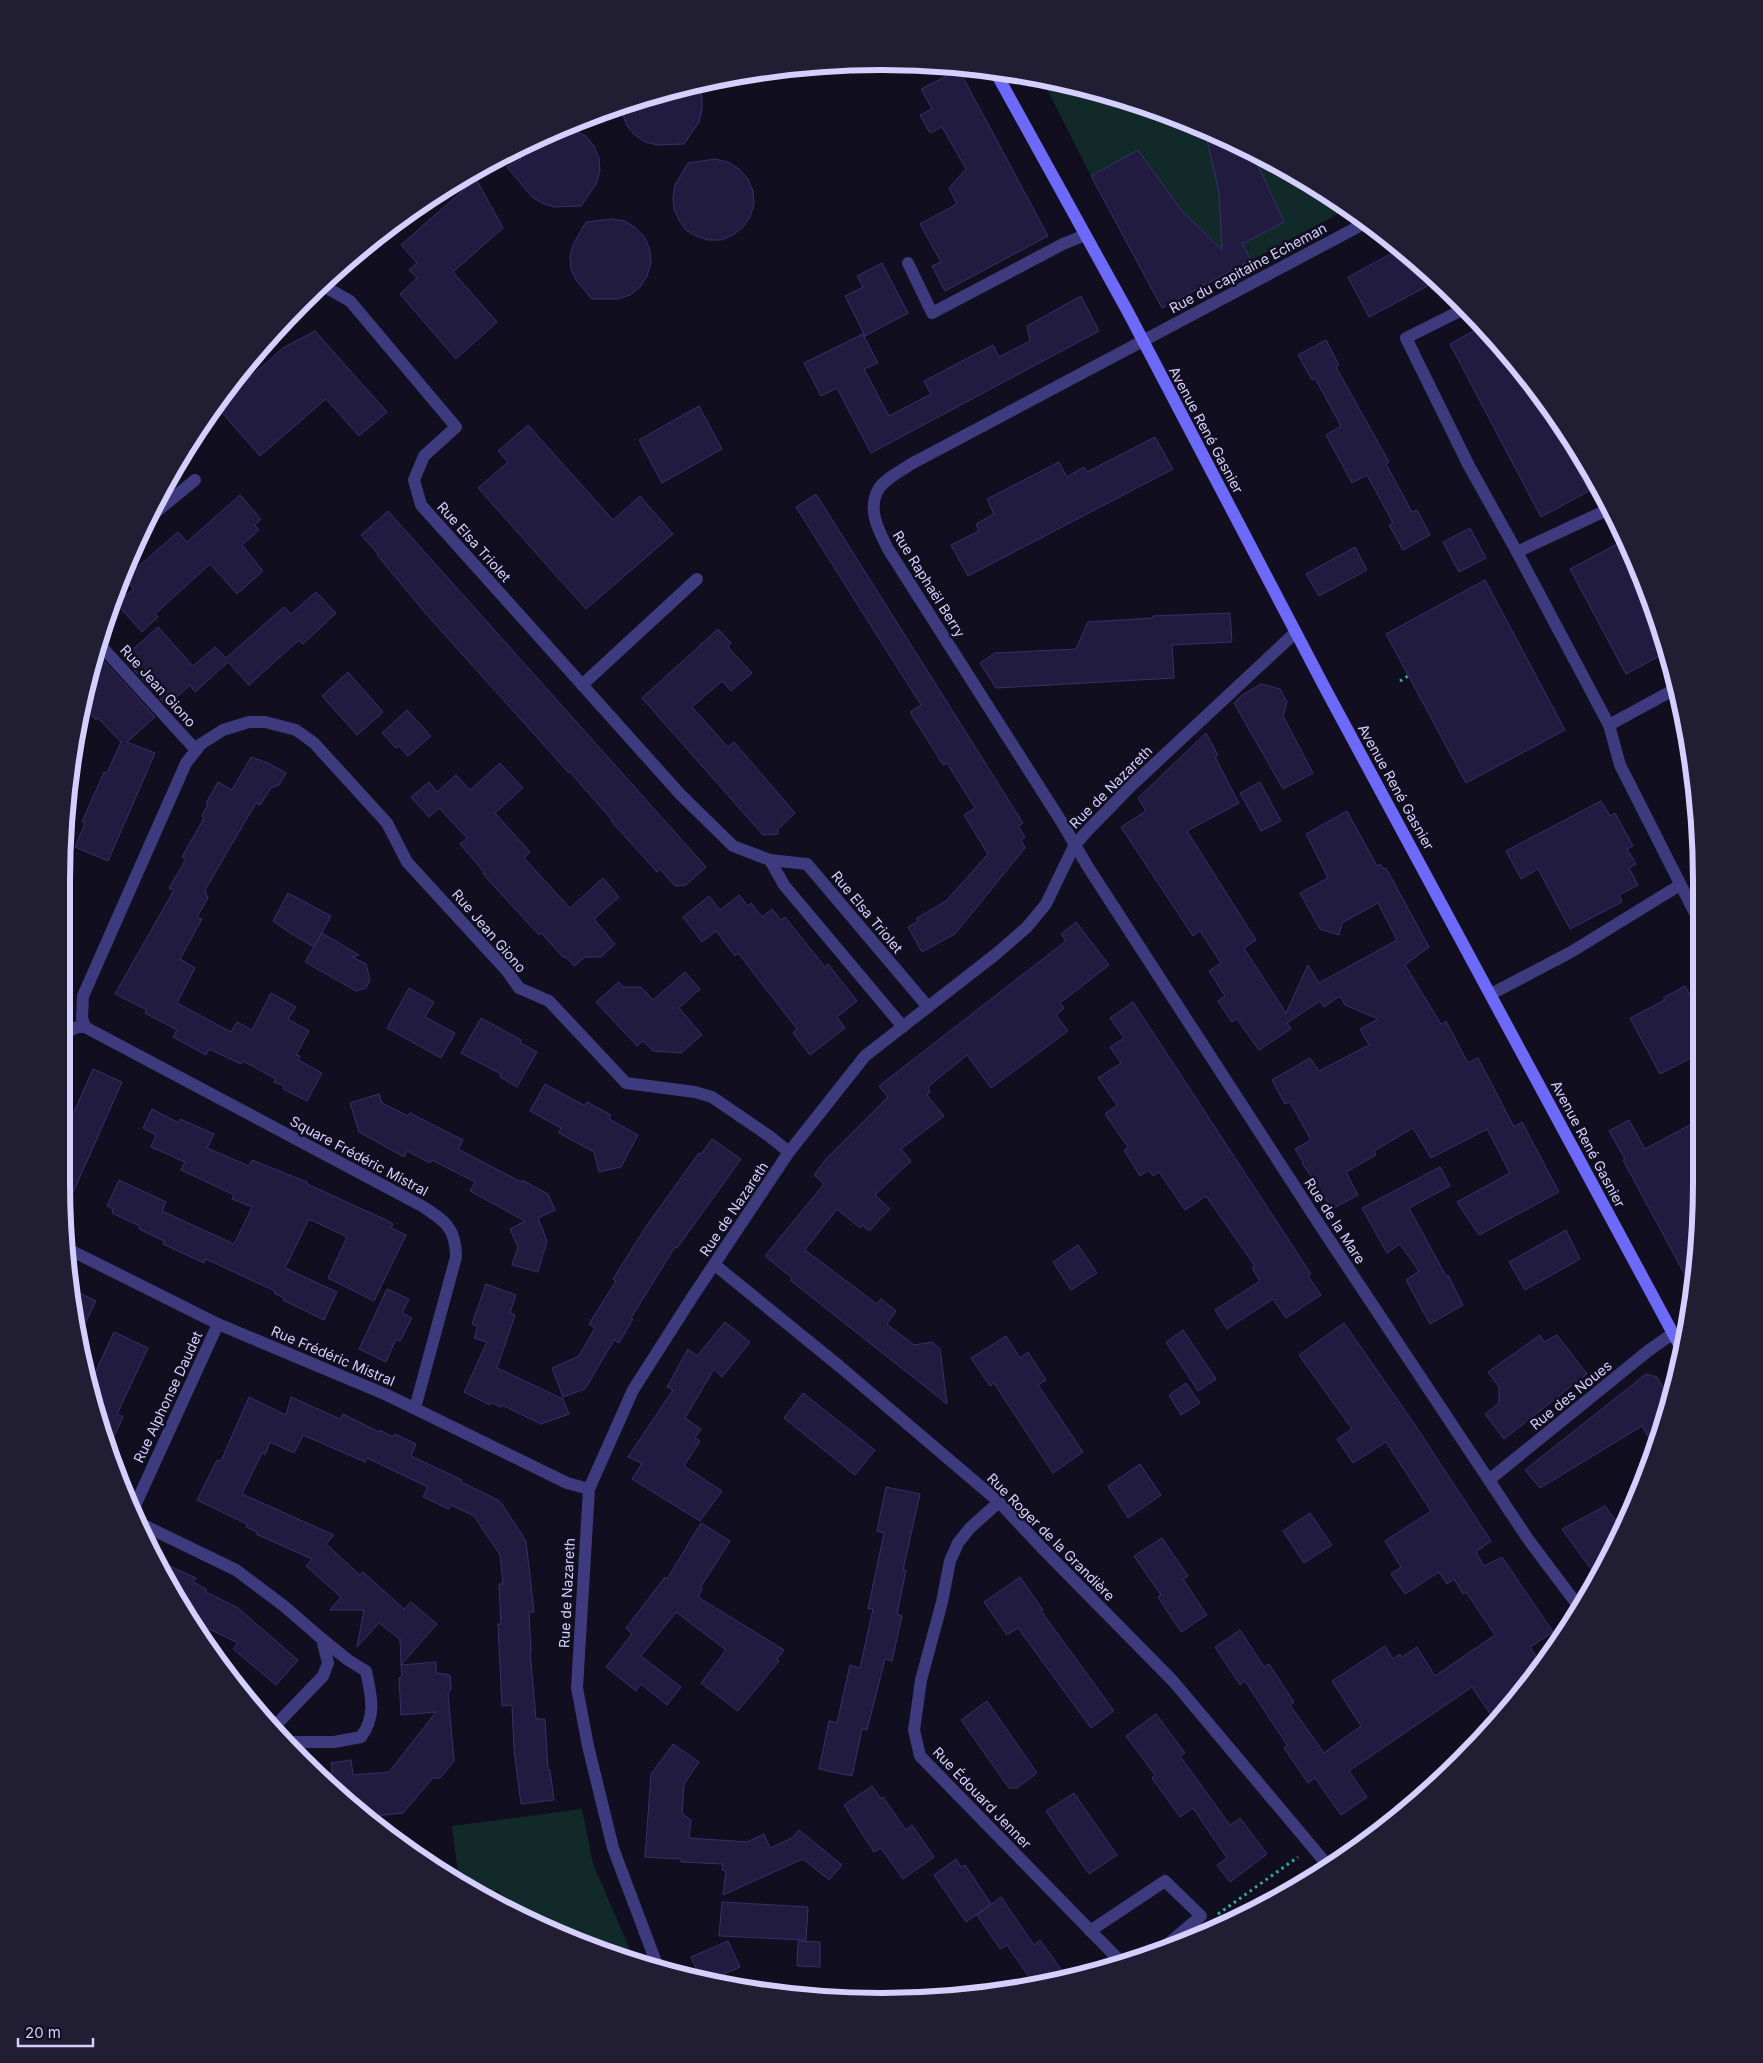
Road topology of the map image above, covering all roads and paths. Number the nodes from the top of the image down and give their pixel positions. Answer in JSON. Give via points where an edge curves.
{"nodes":[{"id":1,"x":999,"y":79,"type":"edge"},
{"id":2,"x":1359,"y":226,"type":"edge"},
{"id":3,"x":1085,"y":235,"type":"junction"},
{"id":4,"x":908,"y":263,"type":"dead end"},
{"id":5,"x":328,"y":289,"type":"edge"},
{"id":6,"x":1459,"y":312,"type":"edge"},
{"id":7,"x":1143,"y":340,"type":"junction"},
{"id":8,"x":195,"y":480,"type":"dead end"},
{"id":9,"x":163,"y":507,"type":"edge"},
{"id":10,"x":1603,"y":512,"type":"edge"},
{"id":11,"x":1517,"y":552,"type":"junction"},
{"id":12,"x":697,"y":579,"type":"dead end"},
{"id":13,"x":1296,"y":632,"type":"junction"},
{"id":14,"x":104,"y":650,"type":"edge"},
{"id":15,"x":1408,"y":676,"type":"dead end"},
{"id":16,"x":1400,"y":681,"type":"dead end"},
{"id":17,"x":582,"y":684,"type":"junction"},
{"id":18,"x":1670,"y":692,"type":"edge"},
{"id":19,"x":1608,"y":725,"type":"junction"},
{"id":20,"x":196,"y":750,"type":"junction"},
{"id":21,"x":1074,"y":846,"type":"junction"},
{"id":22,"x":770,"y":860,"type":"junction"},
{"id":23,"x":1680,"y":885,"type":"junction"},
{"id":24,"x":1693,"y":910,"type":"edge"},
{"id":25,"x":1491,"y":994,"type":"junction"},
{"id":26,"x":928,"y":1007,"type":"junction"},
{"id":27,"x":85,"y":1027,"type":"junction"},
{"id":28,"x":903,"y":1027,"type":"junction"},
{"id":29,"x":70,"y":1031,"type":"edge"},
{"id":30,"x":789,"y":1152,"type":"junction"},
{"id":31,"x":74,"y":1252,"type":"edge"},
{"id":32,"x":715,"y":1265,"type":"junction"},
{"id":33,"x":218,"y":1324,"type":"junction"},
{"id":34,"x":1672,"y":1334,"type":"junction"},
{"id":35,"x":1677,"y":1342,"type":"edge"},
{"id":36,"x":415,"y":1408,"type":"junction"},
{"id":37,"x":1489,"y":1480,"type":"junction"},
{"id":38,"x":589,"y":1489,"type":"junction"},
{"id":39,"x":137,"y":1502,"type":"edge"},
{"id":40,"x":999,"y":1502,"type":"junction"},
{"id":41,"x":148,"y":1527,"type":"edge"},
{"id":42,"x":1575,"y":1602,"type":"edge"},
{"id":43,"x":322,"y":1639,"type":"junction"},
{"id":44,"x":277,"y":1723,"type":"edge"},
{"id":45,"x":295,"y":1742,"type":"edge"},
{"id":46,"x":1298,"y":1857,"type":"dead end"},
{"id":47,"x":1324,"y":1861,"type":"edge"},
{"id":48,"x":1213,"y":1917,"type":"dead end"},
{"id":49,"x":1090,"y":1931,"type":"junction"},
{"id":50,"x":1176,"y":1937,"type":"edge"},
{"id":51,"x":1117,"y":1958,"type":"edge"},
{"id":52,"x":655,"y":1960,"type":"edge"}],
"edges":[{"from":1,"to":3,"type":"main road","name":"Avenue René Gasnier"},
{"from":2,"to":7,"type":"street","name":"Rue du capitaine Echeman"},
{"from":3,"to":4,"type":"street","via":[[932,313]]},
{"from":3,"to":7,"type":"main road","name":"Avenue René Gasnier"},
{"from":5,"to":17,"type":"street","name":"Rue Elsa Triolet","via":[[350,300],[456,427],[424,456],[414,480],[421,506]]},
{"from":6,"to":11,"type":"street","via":[[1406,338],[1469,466]]},
{"from":7,"to":13,"type":"main road","name":"Avenue René Gasnier"},
{"from":7,"to":21,"type":"street","name":"Rue Raphaël Berry","via":[[911,464],[878,490],[874,509],[877,527],[888,549]]},
{"from":8,"to":9,"type":"street"},
{"from":10,"to":11,"type":"street"},
{"from":11,"to":19,"type":"street"},
{"from":12,"to":17,"type":"street"},
{"from":13,"to":21,"type":"street","name":"Rue de Nazareth","via":[[1131,786]]},
{"from":13,"to":25,"type":"main road","name":"Avenue René Gasnier"},
{"from":14,"to":20,"type":"street","name":"Rue Jean Giono"},
{"from":15,"to":16,"type":"path"},
{"from":17,"to":22,"type":"street","name":"Rue Elsa Triolet","via":[[680,794],[733,846]]},
{"from":18,"to":19,"type":"street"},
{"from":19,"to":23,"type":"street","via":[[1620,765]]},
{"from":20,"to":27,"type":"street","name":"Rue Jean Giono","via":[[186,763],[88,981],[82,996]]},
{"from":20,"to":30,"type":"street","name":"Rue Jean Giono","via":[[223,730],[249,722],[265,722],[296,730],[314,743],[387,823],[407,862],[519,988],[549,1001],[626,1083],[712,1097]]},
{"from":21,"to":26,"type":"street","name":"Rue de Nazareth","via":[[1046,904],[1027,927]]},
{"from":21,"to":37,"type":"street","name":"Rue de la Mare","via":[[1320,1227]]},
{"from":22,"to":26,"type":"street","name":"Rue Elsa Triolet","via":[[807,864]]},
{"from":22,"to":28,"type":"street","via":[[784,885]]},
{"from":23,"to":24,"type":"street"},
{"from":23,"to":25,"type":"street","via":[[1571,952]]},
{"from":25,"to":34,"type":"main road","name":"Avenue René Gasnier"},
{"from":26,"to":28,"type":"street","name":"Rue de Nazareth"},
{"from":27,"to":29,"type":"street"},
{"from":27,"to":36,"type":"street","name":"Square Frédéric Mistral","via":[[422,1206],[450,1228],[455,1238],[456,1257]]},
{"from":28,"to":30,"type":"street","name":"Rue de Nazareth","via":[[865,1056]]},
{"from":30,"to":32,"type":"street","name":"Rue de Nazareth"},
{"from":31,"to":33,"type":"street","name":"Rue Frédéric Mistral"},
{"from":32,"to":38,"type":"street","name":"Rue de Nazareth","via":[[633,1390]]},
{"from":32,"to":40,"type":"street","name":"Rue Roger de la Grandière"},
{"from":33,"to":36,"type":"street","name":"Rue Frédéric Mistral"},
{"from":33,"to":39,"type":"street","name":"Rue Alphonse Daudet"},
{"from":34,"to":35,"type":"main road","name":"Avenue René Gasnier"},
{"from":34,"to":37,"type":"street","name":"Rue des Noues"},
{"from":36,"to":38,"type":"street","name":"Rue Frédéric Mistral","via":[[567,1483]]},
{"from":37,"to":42,"type":"street","name":"Rue de la Mare"},
{"from":38,"to":52,"type":"street","name":"Rue de Nazareth","via":[[577,1688],[613,1848]]},
{"from":40,"to":47,"type":"street","name":"Rue Roger de la Grandière","via":[[1172,1681]]},
{"from":40,"to":49,"type":"street","name":"Rue Édouard Jenner","via":[[958,1543],[950,1561],[921,1680],[914,1730],[920,1756]]},
{"from":41,"to":43,"type":"street","via":[[236,1570]]},
{"from":43,"to":44,"type":"street","via":[[328,1663],[323,1676]]},
{"from":43,"to":45,"type":"street","via":[[366,1671],[372,1701],[368,1727],[361,1737]]},
{"from":46,"to":48,"type":"path"},
{"from":49,"to":50,"type":"street","via":[[1166,1881],[1201,1916]]},
{"from":49,"to":51,"type":"street","name":"Rue Édouard Jenner"}]}
